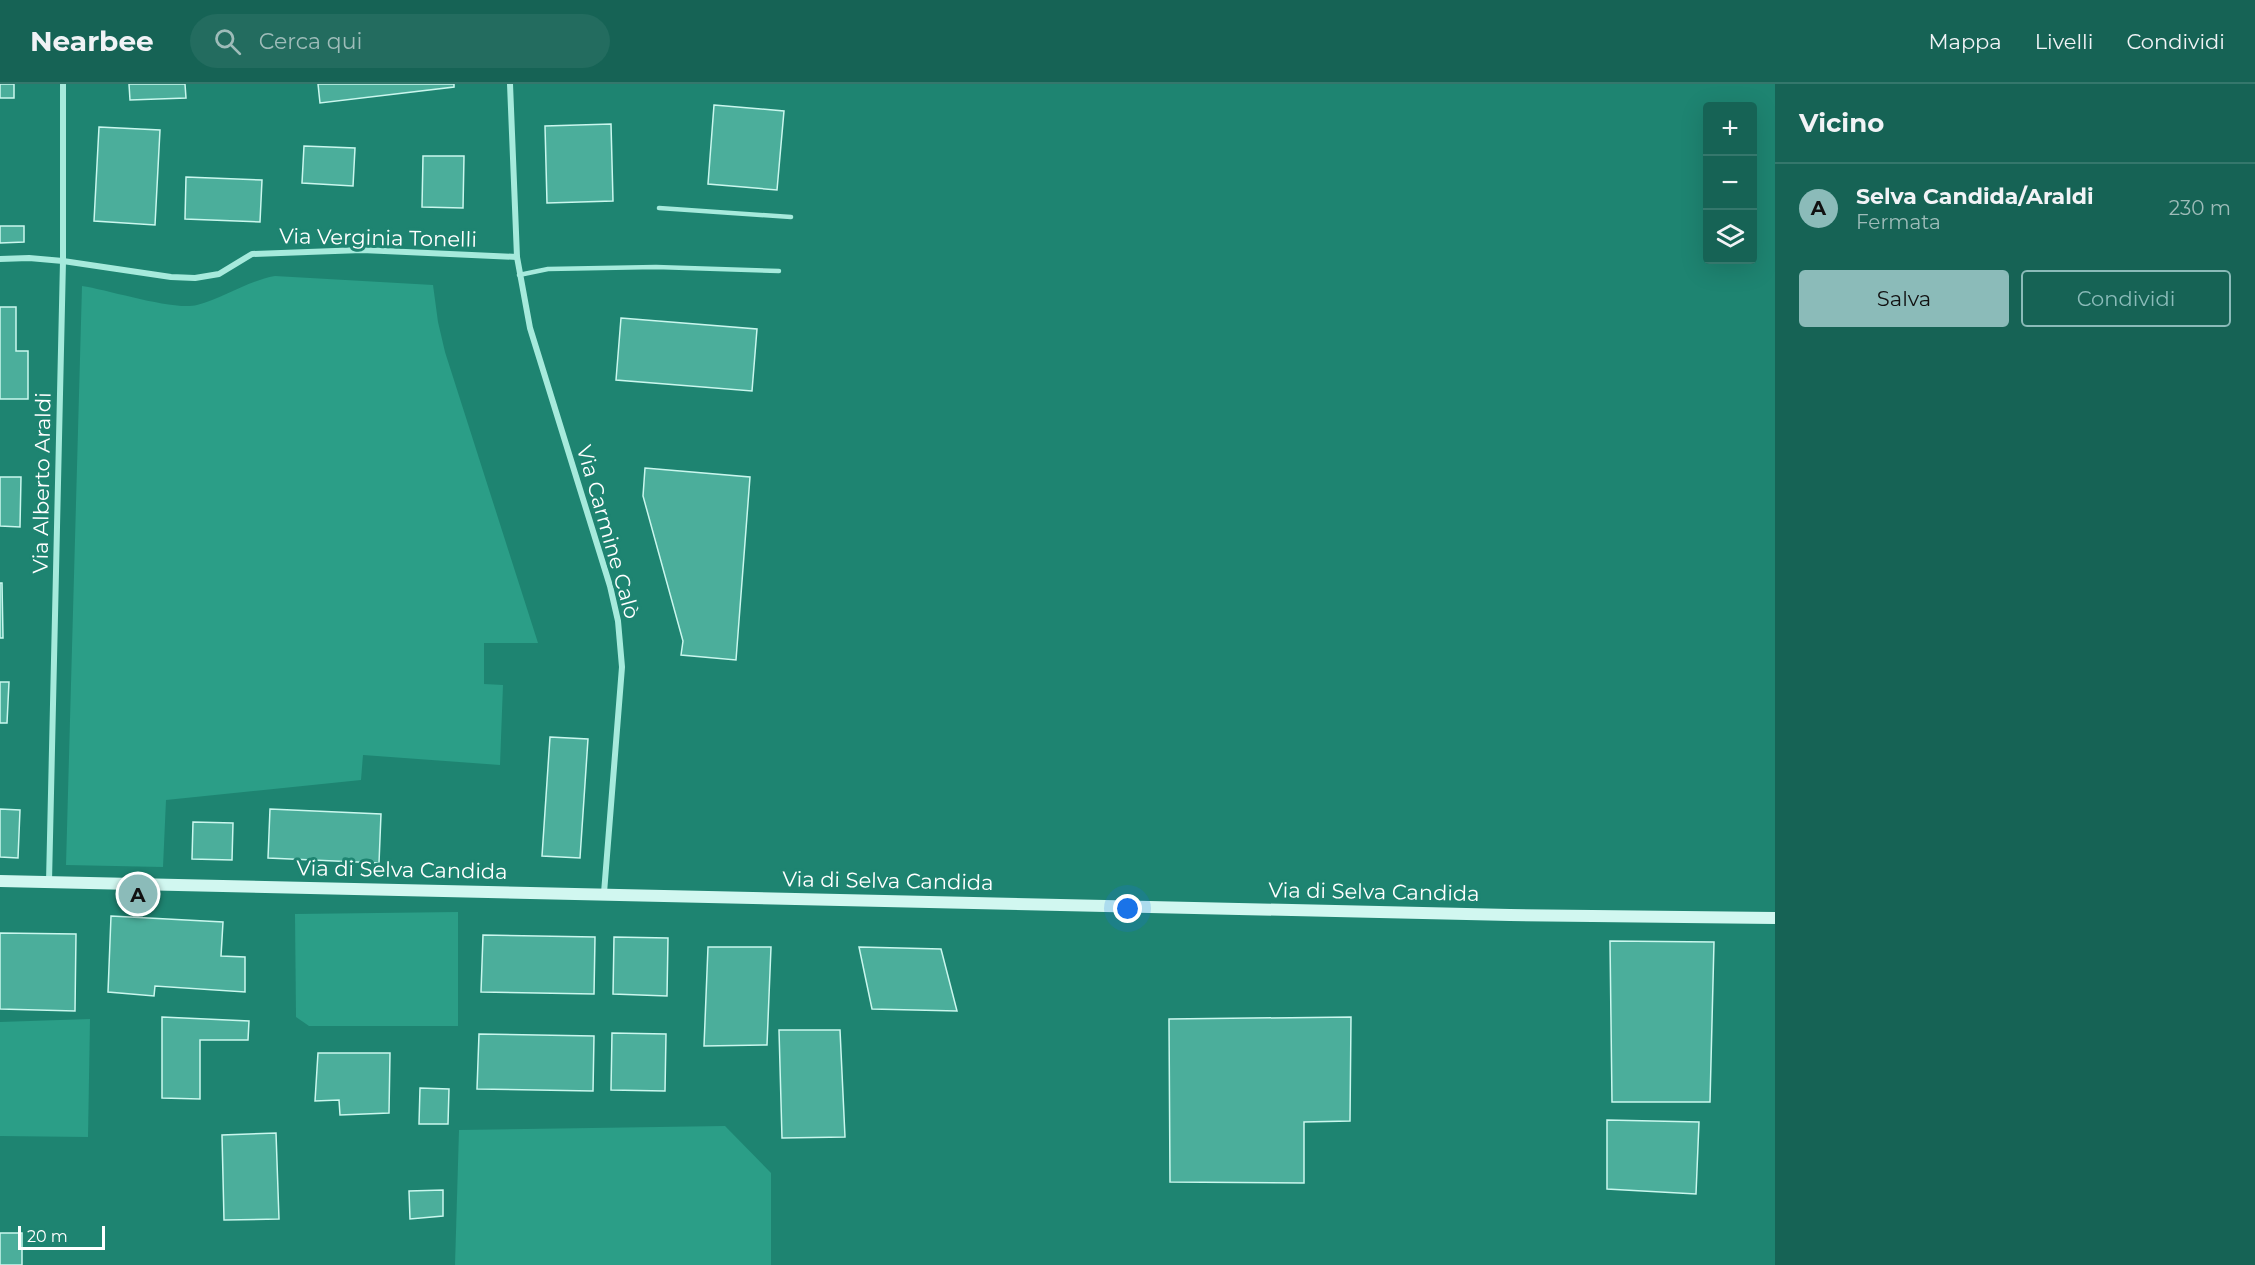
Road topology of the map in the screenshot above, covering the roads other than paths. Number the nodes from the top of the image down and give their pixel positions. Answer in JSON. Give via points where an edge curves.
{"nodes":[{"id":1,"x":63,"y":84,"type":"edge"},
{"id":2,"x":510,"y":84,"type":"edge"},
{"id":3,"x":659,"y":208,"type":"dead end"},
{"id":4,"x":791,"y":217,"type":"dead end"},
{"id":5,"x":517,"y":257,"type":"junction"},
{"id":6,"x":0,"y":259,"type":"edge"},
{"id":7,"x":63,"y":261,"type":"junction"},
{"id":8,"x":779,"y":272,"type":"dead end"},
{"id":9,"x":519,"y":275,"type":"junction"},
{"id":10,"x":0,"y":881,"type":"edge"},
{"id":11,"x":49,"y":882,"type":"junction"},
{"id":12,"x":604,"y":893,"type":"junction"},
{"id":13,"x":1775,"y":918,"type":"edge"}],
"edges":[{"from":1,"to":7,"type":"street","name":"Via Alberto Araldi"},
{"from":2,"to":5,"type":"street"},
{"from":3,"to":4,"type":"lane"},
{"from":5,"to":7,"type":"street","name":"Via Verginia Tonelli","via":[[362,250],[252,254],[219,274],[195,278]]},
{"from":5,"to":9,"type":"street","name":"Via Carmine Calò"},
{"from":6,"to":7,"type":"street","name":"Via Verginia Tonelli"},
{"from":7,"to":11,"type":"street","name":"Via Alberto Araldi"},
{"from":8,"to":9,"type":"lane","via":[[656,267],[548,269]]},
{"from":9,"to":12,"type":"street","name":"Via Carmine Calò","via":[[530,328],[620,630],[622,667]]},
{"from":10,"to":11,"type":"street","name":"Via di Selva Candida"},
{"from":11,"to":12,"type":"street","name":"Via di Selva Candida"},
{"from":12,"to":13,"type":"street","name":"Via di Selva Candida"}]}
